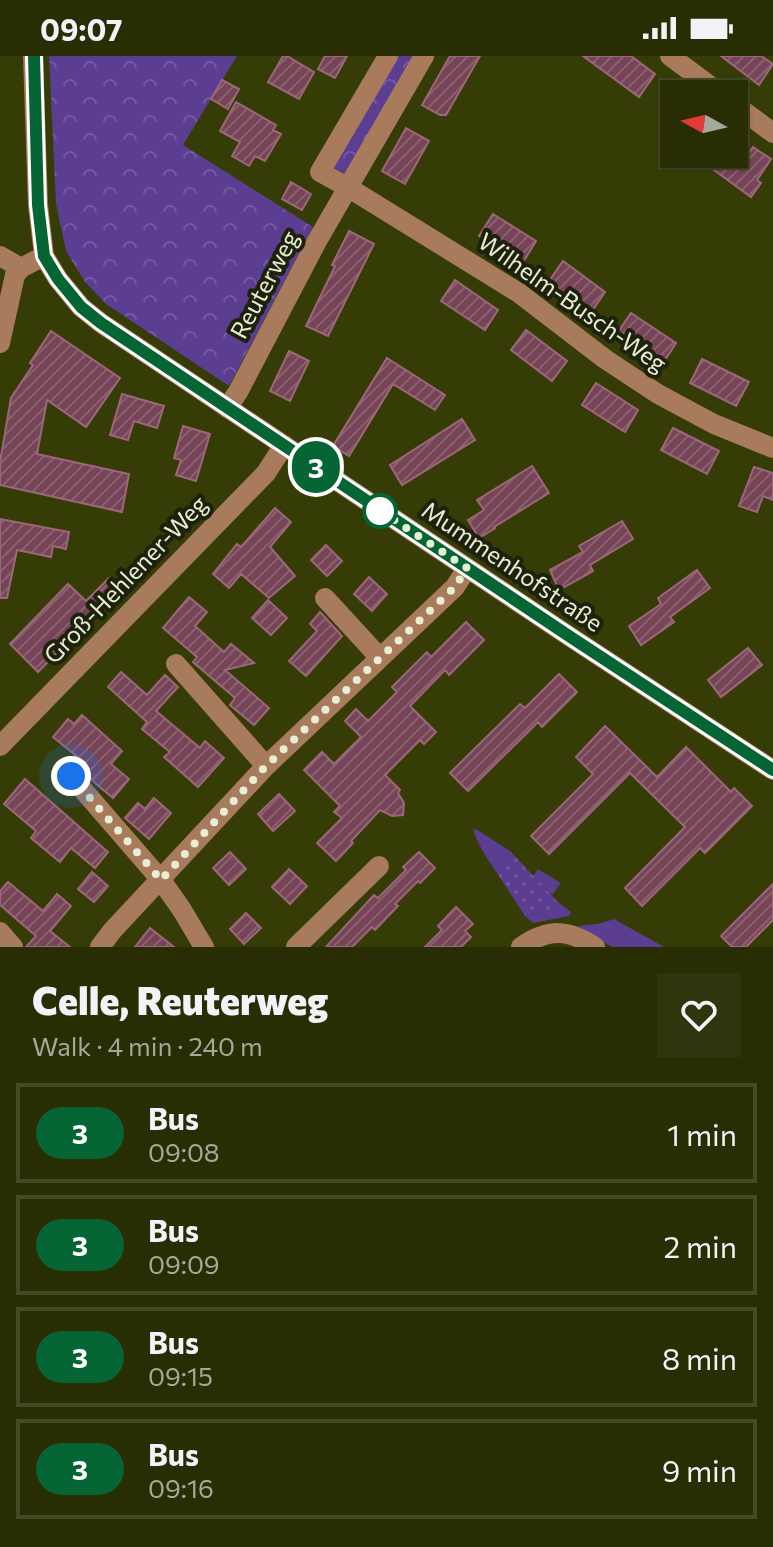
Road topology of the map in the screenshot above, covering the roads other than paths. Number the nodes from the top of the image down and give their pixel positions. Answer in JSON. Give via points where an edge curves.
{"nodes":[{"id":1,"x":33,"y":56,"type":"edge"},
{"id":2,"x":388,"y":56,"type":"edge"},
{"id":3,"x":424,"y":56,"type":"edge"},
{"id":4,"x":670,"y":56,"type":"edge"},
{"id":5,"x":702,"y":80,"type":"edge"},
{"id":6,"x":748,"y":114,"type":"edge"},
{"id":7,"x":773,"y":133,"type":"edge"},
{"id":8,"x":349,"y":188,"type":"junction"},
{"id":9,"x":0,"y":256,"type":"edge"},
{"id":10,"x":44,"y":256,"type":"junction"},
{"id":11,"x":21,"y":268,"type":"junction"},
{"id":12,"x":0,"y":343,"type":"edge"},
{"id":13,"x":227,"y":408,"type":"junction"},
{"id":14,"x":284,"y":445,"type":"junction"},
{"id":15,"x":773,"y":448,"type":"edge"},
{"id":16,"x":467,"y":568,"type":"junction"},
{"id":17,"x":325,"y":598,"type":"dead end"},
{"id":18,"x":380,"y":658,"type":"junction"},
{"id":19,"x":176,"y":664,"type":"dead end"},
{"id":20,"x":0,"y":746,"type":"edge"},
{"id":21,"x":266,"y":766,"type":"junction"},
{"id":22,"x":773,"y":770,"type":"edge"},
{"id":23,"x":71,"y":776,"type":"dead end"},
{"id":24,"x":379,"y":866,"type":"dead end"},
{"id":25,"x":161,"y":880,"type":"junction"},
{"id":26,"x":0,"y":932,"type":"edge"},
{"id":27,"x":13,"y":947,"type":"edge"},
{"id":28,"x":100,"y":947,"type":"edge"},
{"id":29,"x":204,"y":947,"type":"edge"},
{"id":30,"x":296,"y":947,"type":"edge"},
{"id":31,"x":521,"y":947,"type":"edge"},
{"id":32,"x":595,"y":947,"type":"edge"}],
"edges":[{"from":1,"to":10,"type":"street","name":"Mummenhofstraße"},
{"from":2,"to":8,"type":"street","via":[[320,172]]},
{"from":3,"to":8,"type":"street","name":"Reuterweg"},
{"from":4,"to":5,"type":"street"},
{"from":6,"to":7,"type":"street"},
{"from":8,"to":13,"type":"street","name":"Reuterweg"},
{"from":8,"to":15,"type":"street","name":"Wilhelm-Busch-Weg","via":[[519,293],[658,394]]},
{"from":9,"to":11,"type":"street"},
{"from":10,"to":11,"type":"street"},
{"from":10,"to":13,"type":"street","name":"Mummenhofstraße","via":[[81,307]]},
{"from":11,"to":12,"type":"street"},
{"from":13,"to":14,"type":"street","name":"Mummenhofstraße"},
{"from":14,"to":16,"type":"street","name":"Mummenhofstraße"},
{"from":14,"to":20,"type":"street","name":"Groß-Hehlener-Weg","via":[[266,473]]},
{"from":16,"to":18,"type":"street","via":[[455,587]]},
{"from":16,"to":22,"type":"street","name":"Mummenhofstraße"},
{"from":17,"to":18,"type":"street"},
{"from":18,"to":21,"type":"street"},
{"from":19,"to":21,"type":"street"},
{"from":21,"to":25,"type":"street"},
{"from":23,"to":25,"type":"street"},
{"from":24,"to":30,"type":"street"},
{"from":25,"to":28,"type":"street"},
{"from":25,"to":29,"type":"street"},
{"from":26,"to":27,"type":"street"},
{"from":31,"to":32,"type":"street","via":[[535,937],[558,932],[581,937]]}]}
